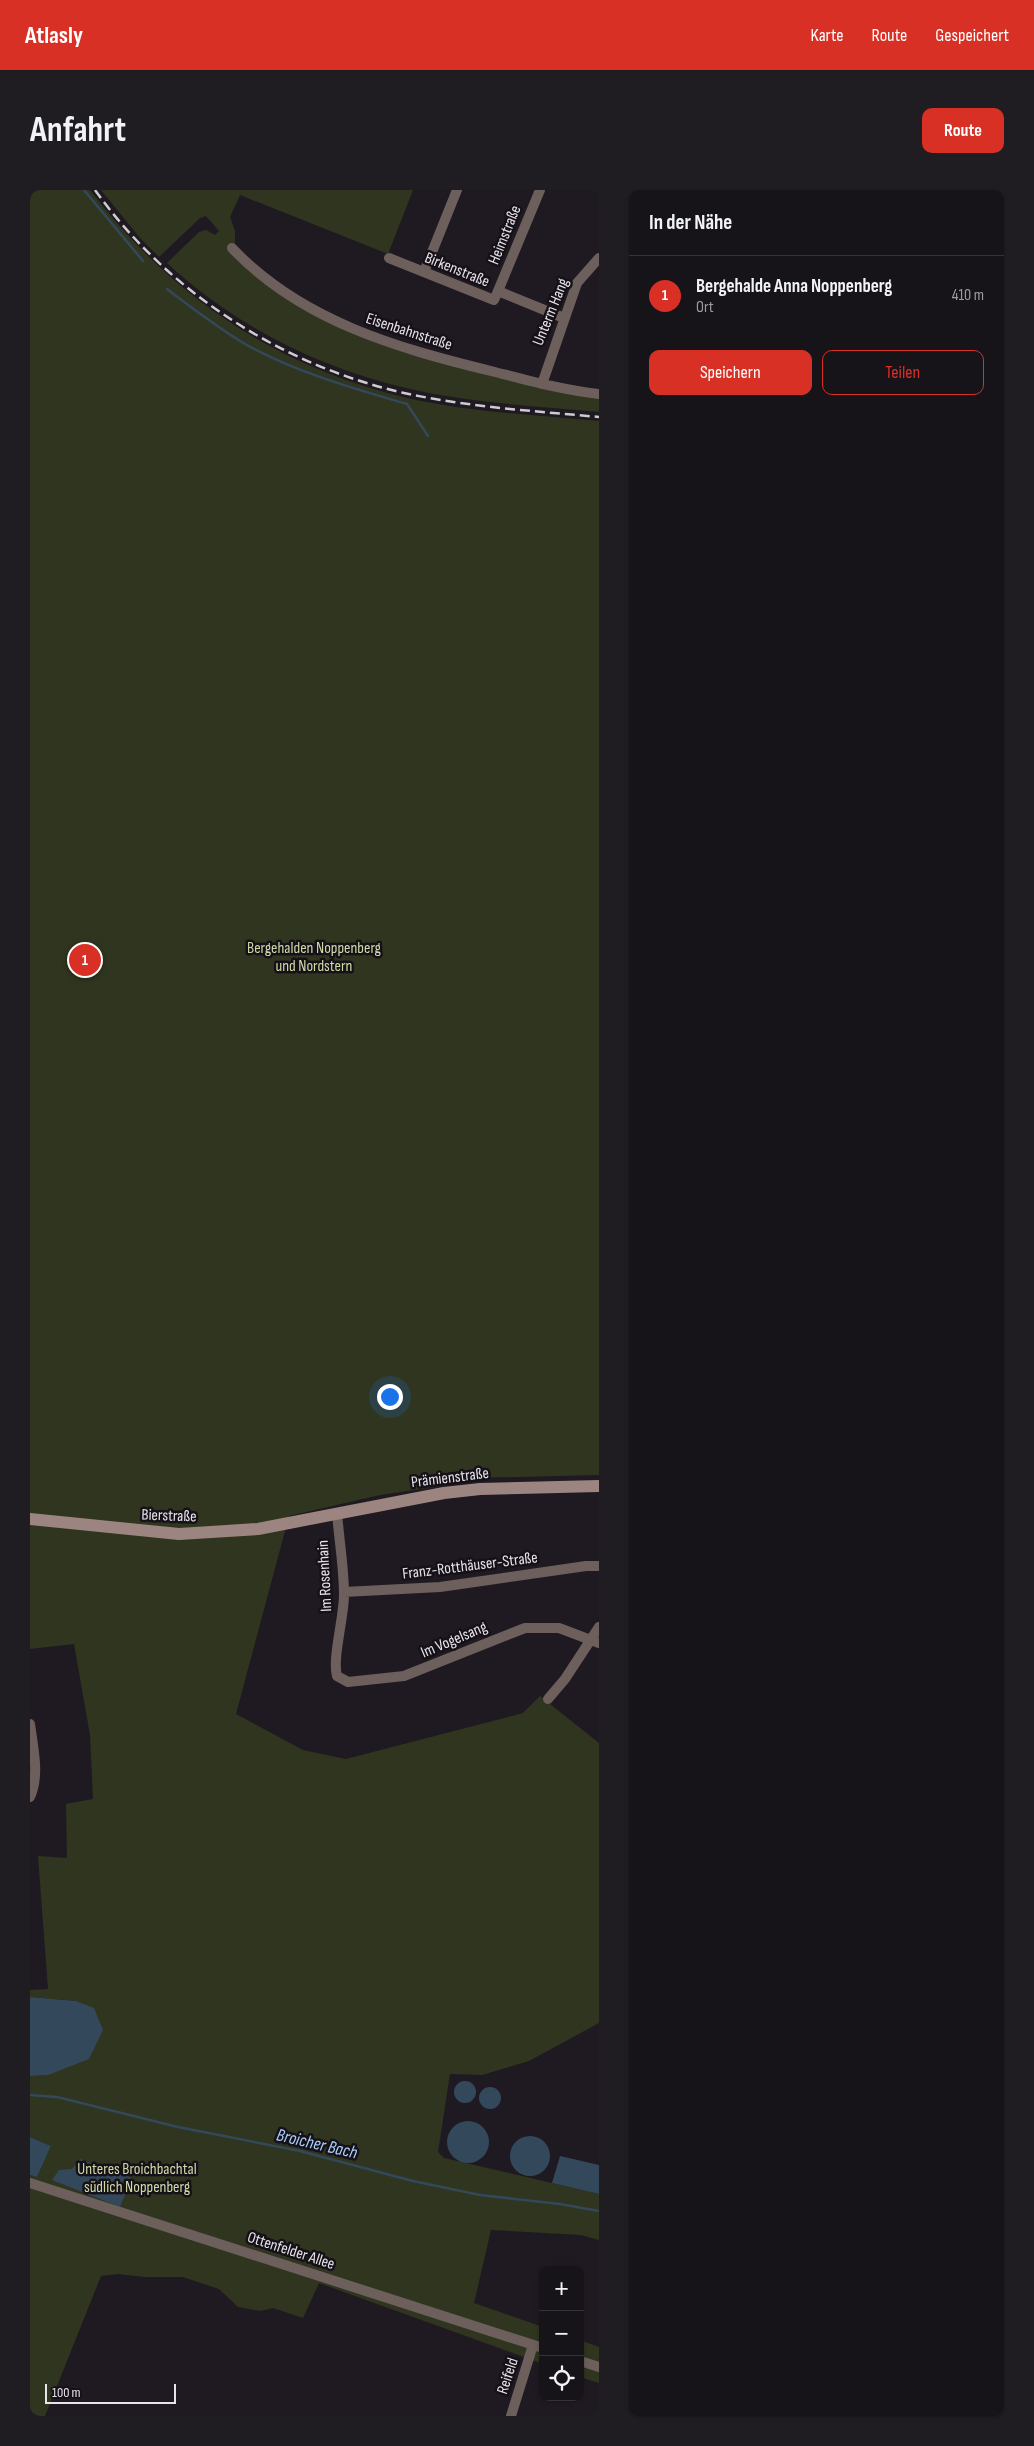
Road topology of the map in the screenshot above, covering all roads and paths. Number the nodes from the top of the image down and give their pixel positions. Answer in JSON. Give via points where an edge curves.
{"nodes":[{"id":1,"x":457,"y":190,"type":"edge"},
{"id":2,"x":540,"y":190,"type":"edge"},
{"id":3,"x":232,"y":248,"type":"dead end"},
{"id":4,"x":389,"y":258,"type":"dead end"},
{"id":5,"x":599,"y":258,"type":"edge"},
{"id":6,"x":424,"y":272,"type":"junction"},
{"id":7,"x":498,"y":291,"type":"junction"},
{"id":8,"x":564,"y":318,"type":"junction"},
{"id":9,"x":542,"y":384,"type":"junction"},
{"id":10,"x":599,"y":394,"type":"edge"},
{"id":11,"x":599,"y":1486,"type":"edge"},
{"id":12,"x":337,"y":1513,"type":"junction"},
{"id":13,"x":30,"y":1519,"type":"edge"},
{"id":14,"x":306,"y":1520,"type":"joint"},
{"id":15,"x":599,"y":1566,"type":"edge"},
{"id":16,"x":344,"y":1592,"type":"junction"},
{"id":17,"x":599,"y":1627,"type":"edge"},
{"id":18,"x":595,"y":1641,"type":"edge"},
{"id":19,"x":335,"y":1667,"type":"joint"},
{"id":20,"x":548,"y":1699,"type":"dead end"},
{"id":21,"x":30,"y":1724,"type":"edge"},
{"id":22,"x":30,"y":1797,"type":"edge"},
{"id":23,"x":30,"y":2182,"type":"edge"},
{"id":24,"x":538,"y":2347,"type":"edge"},
{"id":25,"x":584,"y":2362,"type":"edge"},
{"id":26,"x":599,"y":2367,"type":"edge"},
{"id":27,"x":511,"y":2416,"type":"edge"}],
"edges":[{"from":1,"to":6,"type":"street"},
{"from":2,"to":7,"type":"street","name":"Heimstraße"},
{"from":3,"to":9,"type":"street","name":"Eisenbahnstraße","via":[[254,271],[289,297],[350,329],[444,361]]},
{"from":4,"to":6,"type":"street","name":"Birkenstraße"},
{"from":5,"to":8,"type":"street","name":"Unterm Hang","via":[[577,283]]},
{"from":6,"to":7,"type":"street","name":"Birkenstraße","via":[[494,300]]},
{"from":7,"to":8,"type":"street","name":"Birkenstraße"},
{"from":8,"to":9,"type":"street","name":"Unterm Hang"},
{"from":9,"to":10,"type":"street","name":"Eisenbahnstraße"},
{"from":11,"to":12,"type":"main road","name":"Prämienstraße","via":[[480,1489],[434,1494]]},
{"from":12,"to":14,"type":"main road","name":"Prämienstraße"},
{"from":12,"to":16,"type":"street","name":"Im Rosenhain"},
{"from":13,"to":14,"type":"main road","name":"Bierstraße","via":[[178,1534],[228,1533]]},
{"from":15,"to":16,"type":"street","name":"Franz-Rotthäuser-Straße","via":[[440,1587]]},
{"from":16,"to":19,"type":"street","name":"Im Rosenhain"},
{"from":17,"to":18,"type":"street"},
{"from":18,"to":19,"type":"street","name":"Im Vogelsang","via":[[559,1628],[525,1628],[404,1676],[348,1682],[337,1676]]},
{"from":18,"to":20,"type":"street"},
{"from":21,"to":22,"type":"street","via":[[35,1768]]},
{"from":23,"to":24,"type":"street","name":"Ottenfelder Allee"},
{"from":24,"to":27,"type":"street","name":"Reifeld"},
{"from":25,"to":26,"type":"street"}]}
